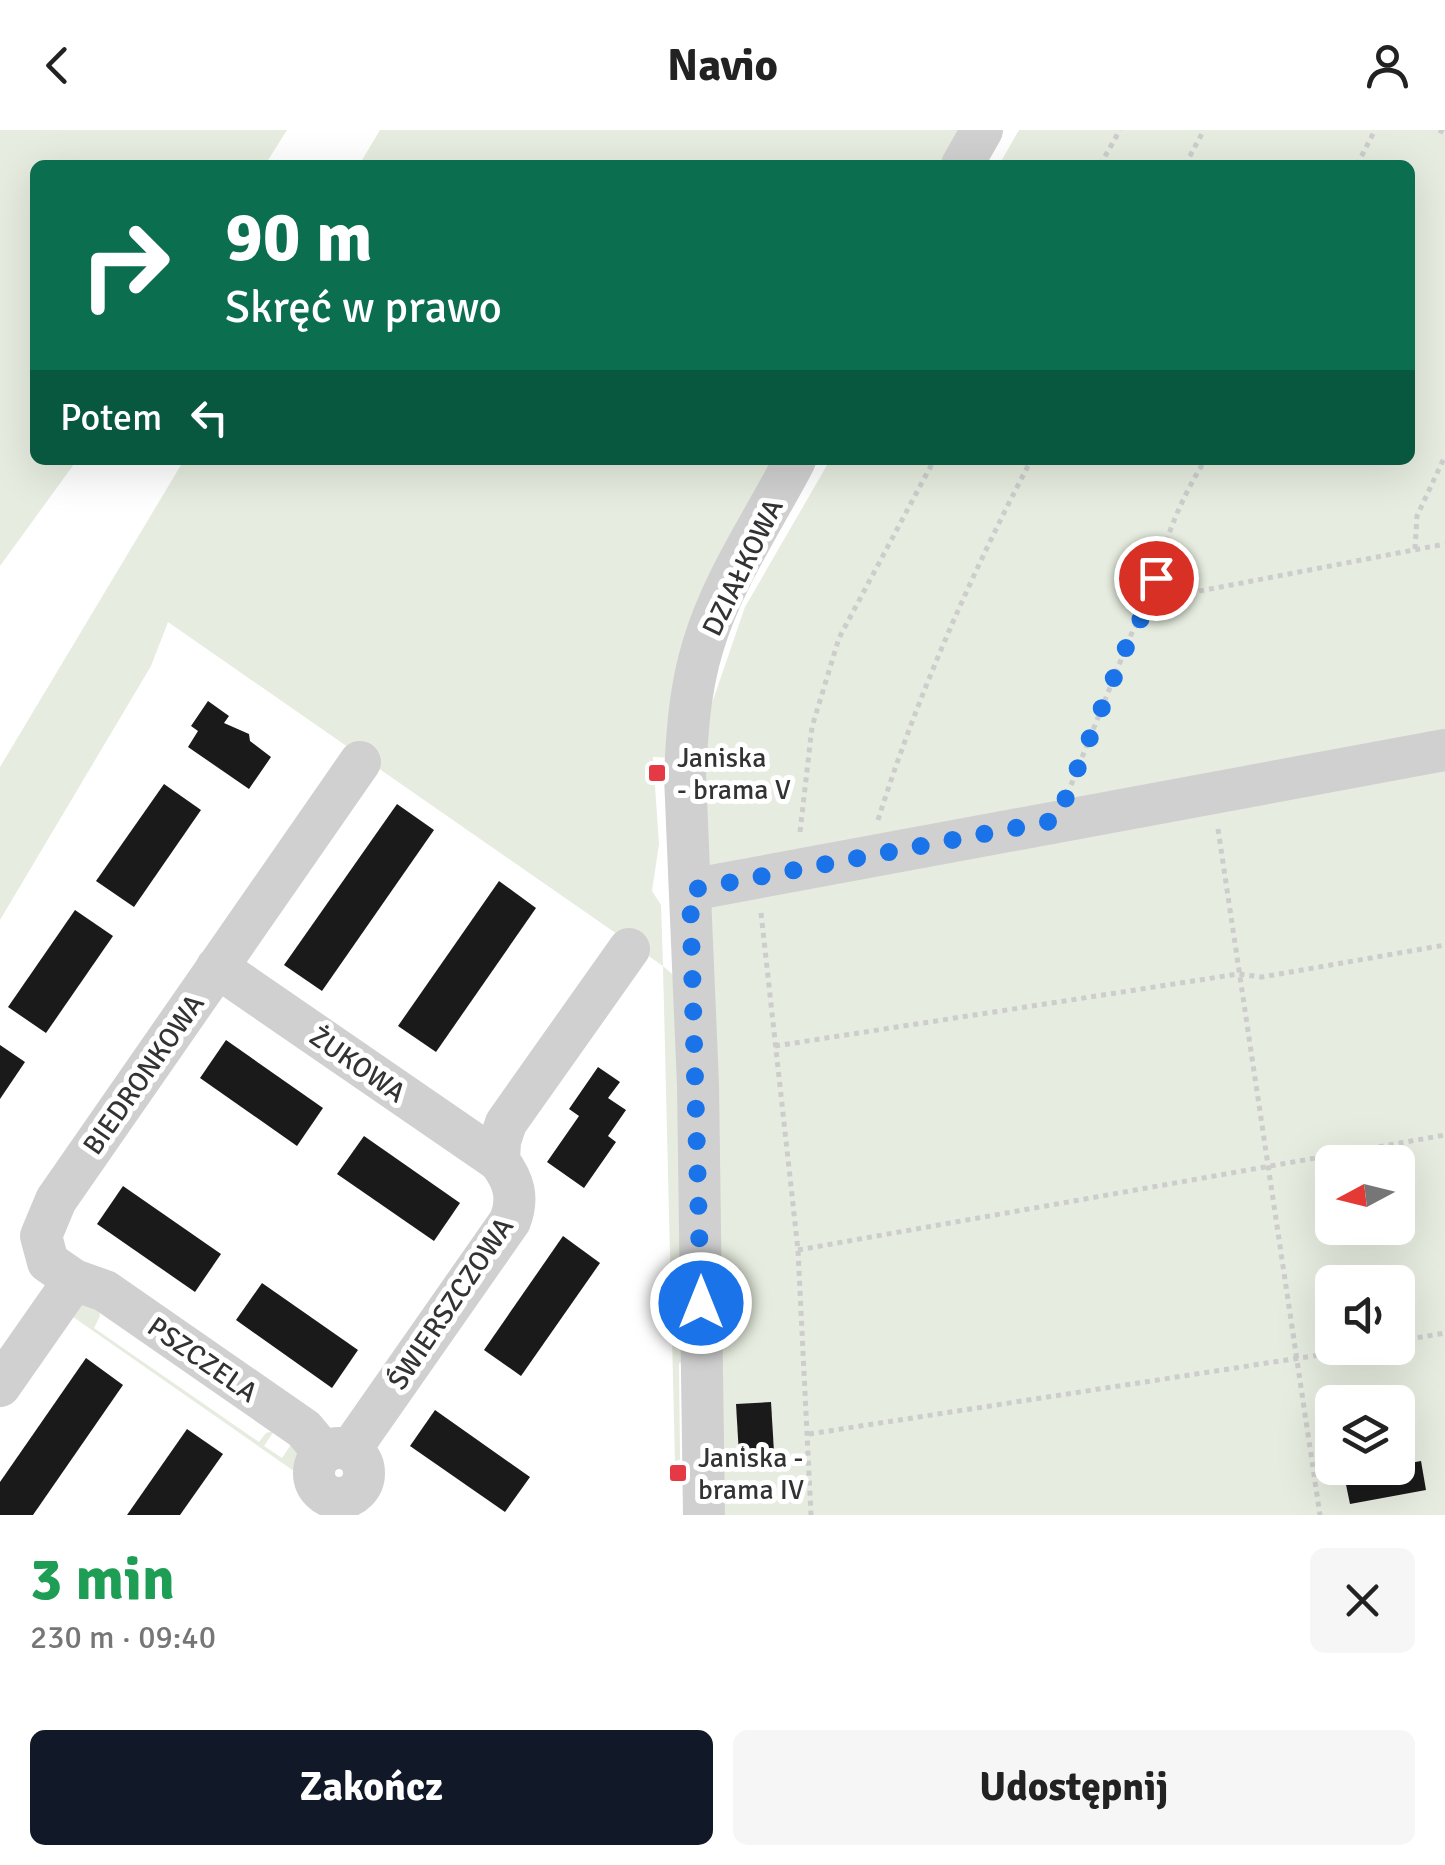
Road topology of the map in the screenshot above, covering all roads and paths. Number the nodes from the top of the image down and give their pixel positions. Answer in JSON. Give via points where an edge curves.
{"nodes":[{"id":1,"x":982,"y":130,"type":"edge"},
{"id":2,"x":1120,"y":130,"type":"edge"},
{"id":3,"x":1204,"y":130,"type":"edge"},
{"id":4,"x":1375,"y":130,"type":"edge"},
{"id":5,"x":965,"y":160,"type":"edge"},
{"id":6,"x":1103,"y":160,"type":"edge"},
{"id":7,"x":1188,"y":160,"type":"edge"},
{"id":8,"x":1360,"y":160,"type":"edge"},
{"id":9,"x":1445,"y":456,"type":"edge"},
{"id":10,"x":792,"y":465,"type":"edge"},
{"id":11,"x":931,"y":465,"type":"edge"},
{"id":12,"x":1029,"y":465,"type":"edge"},
{"id":13,"x":1202,"y":465,"type":"edge"},
{"id":14,"x":1445,"y":544,"type":"edge"},
{"id":15,"x":1415,"y":549,"type":"junction"},
{"id":16,"x":1154,"y":600,"type":"junction"},
{"id":17,"x":1445,"y":750,"type":"edge"},
{"id":18,"x":360,"y":762,"type":"dead end"},
{"id":19,"x":1205,"y":793,"type":"junction"},
{"id":20,"x":1057,"y":820,"type":"junction"},
{"id":21,"x":866,"y":856,"type":"junction"},
{"id":22,"x":774,"y":872,"type":"junction"},
{"id":23,"x":690,"y":890,"type":"junction"},
{"id":24,"x":1445,"y":944,"type":"edge"},
{"id":25,"x":629,"y":949,"type":"dead end"},
{"id":26,"x":217,"y":968,"type":"junction"},
{"id":27,"x":1238,"y":974,"type":"junction"},
{"id":28,"x":775,"y":1046,"type":"junction"},
{"id":29,"x":1445,"y":1135,"type":"edge"},
{"id":30,"x":499,"y":1161,"type":"junction"},
{"id":31,"x":1267,"y":1164,"type":"junction"},
{"id":32,"x":798,"y":1250,"type":"junction"},
{"id":33,"x":74,"y":1280,"type":"junction"},
{"id":34,"x":1445,"y":1333,"type":"edge"},
{"id":35,"x":1415,"y":1338,"type":"edge"},
{"id":36,"x":1315,"y":1356,"type":"edge"},
{"id":37,"x":1300,"y":1359,"type":"junction"},
{"id":38,"x":0,"y":1386,"type":"edge"},
{"id":39,"x":809,"y":1434,"type":"junction"},
{"id":40,"x":337,"y":1451,"type":"junction"},
{"id":41,"x":345,"y":1505,"type":"edge"},
{"id":42,"x":704,"y":1515,"type":"edge"},
{"id":43,"x":812,"y":1515,"type":"edge"},
{"id":44,"x":1320,"y":1515,"type":"edge"}],
"edges":[{"from":1,"to":5,"type":"street"},
{"from":2,"to":6,"type":"path"},
{"from":3,"to":7,"type":"path"},
{"from":4,"to":8,"type":"path"},
{"from":9,"to":15,"type":"path","via":[[1417,516]]},
{"from":10,"to":23,"type":"street","name":"DZIAŁKOWA","via":[[703,646],[685,776]]},
{"from":11,"to":22,"type":"path","via":[[839,638],[812,726],[799,842]]},
{"from":12,"to":21,"type":"path","via":[[990,538],[906,737]]},
{"from":13,"to":16,"type":"path","via":[[1168,538]]},
{"from":14,"to":15,"type":"path"},
{"from":15,"to":16,"type":"path"},
{"from":16,"to":20,"type":"path","via":[[1133,630]]},
{"from":17,"to":19,"type":"street"},
{"from":18,"to":26,"type":"street","name":"BIEDRONKOWA"},
{"from":19,"to":20,"type":"street"},
{"from":19,"to":27,"type":"path","via":[[1220,835]]},
{"from":20,"to":21,"type":"street"},
{"from":21,"to":22,"type":"street"},
{"from":22,"to":23,"type":"street"},
{"from":22,"to":28,"type":"path"},
{"from":23,"to":42,"type":"street","name":"DZIAŁKOWA"},
{"from":24,"to":27,"type":"path","via":[[1262,977]]},
{"from":25,"to":30,"type":"street","via":[[506,1123]]},
{"from":26,"to":30,"type":"street","name":"ŻUKOWA"},
{"from":26,"to":33,"type":"street","name":"BIEDRONKOWA","via":[[46,1218],[42,1249],[48,1262]]},
{"from":27,"to":28,"type":"path"},
{"from":27,"to":31,"type":"path"},
{"from":28,"to":32,"type":"path"},
{"from":29,"to":31,"type":"path","via":[[1288,1166]]},
{"from":30,"to":40,"type":"street","name":"ŚWIERSZCZOWA","via":[[514,1192],[510,1221]]},
{"from":31,"to":32,"type":"path"},
{"from":31,"to":37,"type":"path"},
{"from":32,"to":39,"type":"path"},
{"from":33,"to":38,"type":"street"},
{"from":33,"to":40,"type":"street","name":"PSZCZELA","via":[[121,1302]]},
{"from":34,"to":35,"type":"path"},
{"from":36,"to":37,"type":"path"},
{"from":37,"to":39,"type":"path"},
{"from":37,"to":44,"type":"path"},
{"from":39,"to":43,"type":"path"},
{"from":40,"to":41,"type":"street","via":[[357,1455],[364,1471]]}]}
